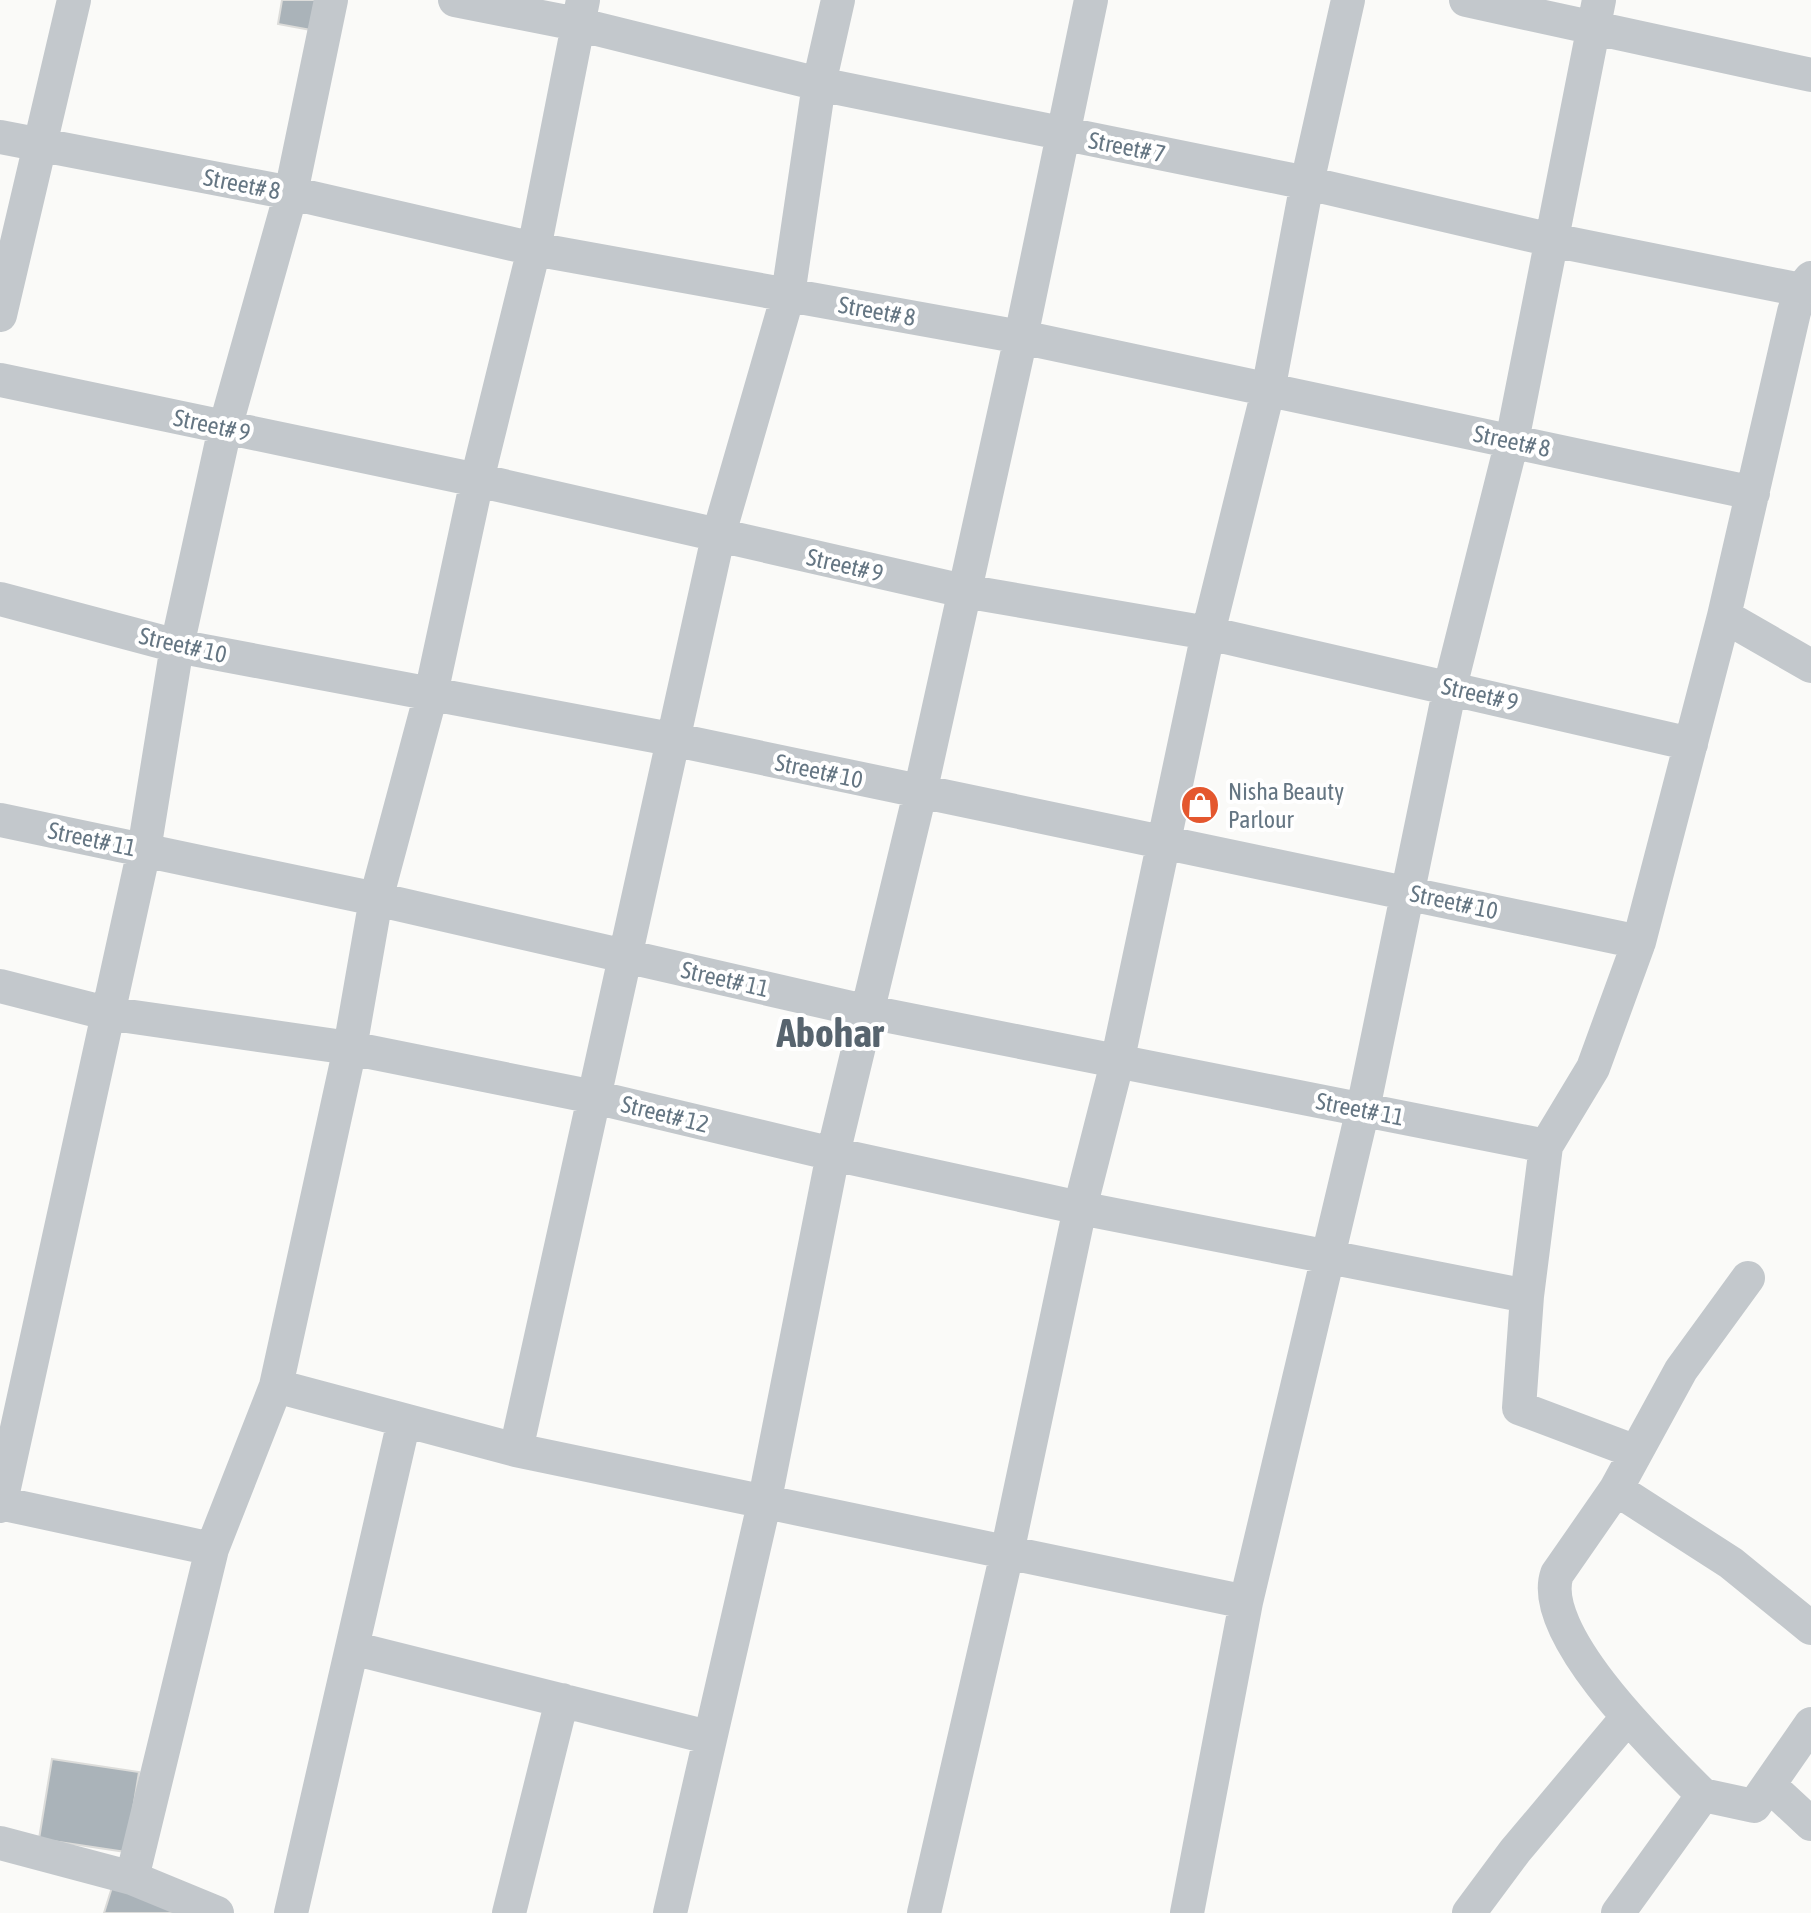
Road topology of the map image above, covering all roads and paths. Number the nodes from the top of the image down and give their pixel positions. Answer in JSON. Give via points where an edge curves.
{"nodes":[{"id":1,"x":74,"y":0,"type":"edge"},
{"id":2,"x":331,"y":0,"type":"edge"},
{"id":3,"x":455,"y":0,"type":"edge"},
{"id":4,"x":838,"y":0,"type":"edge"},
{"id":5,"x":1091,"y":0,"type":"edge"},
{"id":6,"x":1348,"y":0,"type":"edge"},
{"id":7,"x":1466,"y":0,"type":"edge"},
{"id":8,"x":580,"y":12,"type":"edge"},
{"id":9,"x":1596,"y":13,"type":"edge"},
{"id":10,"x":1811,"y":75,"type":"edge"},
{"id":11,"x":819,"y":84,"type":"junction"},
{"id":12,"x":1062,"y":134,"type":"junction"},
{"id":13,"x":0,"y":137,"type":"edge"},
{"id":14,"x":42,"y":145,"type":"junction"},
{"id":15,"x":1307,"y":183,"type":"junction"},
{"id":16,"x":291,"y":193,"type":"junction"},
{"id":17,"x":1552,"y":240,"type":"junction"},
{"id":18,"x":534,"y":249,"type":"junction"},
{"id":19,"x":1806,"y":284,"type":"edge"},
{"id":20,"x":788,"y":295,"type":"junction"},
{"id":21,"x":0,"y":315,"type":"edge"},
{"id":22,"x":1021,"y":337,"type":"junction"},
{"id":23,"x":0,"y":380,"type":"edge"},
{"id":24,"x":1268,"y":391,"type":"junction"},
{"id":25,"x":225,"y":428,"type":"junction"},
{"id":26,"x":1512,"y":441,"type":"junction"},
{"id":27,"x":477,"y":480,"type":"junction"},
{"id":28,"x":1753,"y":493,"type":"junction"},
{"id":29,"x":718,"y":537,"type":"junction"},
{"id":30,"x":964,"y":591,"type":"junction"},
{"id":31,"x":0,"y":599,"type":"edge"},
{"id":32,"x":1724,"y":616,"type":"junction"},
{"id":33,"x":1208,"y":633,"type":"junction"},
{"id":34,"x":177,"y":646,"type":"junction"},
{"id":35,"x":1811,"y":666,"type":"edge"},
{"id":36,"x":1450,"y":687,"type":"junction"},
{"id":37,"x":431,"y":694,"type":"junction"},
{"id":38,"x":676,"y":740,"type":"junction"},
{"id":39,"x":1691,"y":744,"type":"junction"},
{"id":40,"x":920,"y":793,"type":"junction"},
{"id":41,"x":0,"y":820,"type":"edge"},
{"id":42,"x":1162,"y":843,"type":"junction"},
{"id":43,"x":144,"y":850,"type":"junction"},
{"id":44,"x":1410,"y":892,"type":"junction"},
{"id":45,"x":376,"y":899,"type":"junction"},
{"id":46,"x":1639,"y":942,"type":"junction"},
{"id":47,"x":626,"y":957,"type":"junction"},
{"id":48,"x":0,"y":986,"type":"edge"},
{"id":49,"x":869,"y":1012,"type":"junction"},
{"id":50,"x":106,"y":1013,"type":"junction"},
{"id":51,"x":350,"y":1048,"type":"junction"},
{"id":52,"x":1117,"y":1063,"type":"junction"},
{"id":53,"x":594,"y":1097,"type":"junction"},
{"id":54,"x":1363,"y":1109,"type":"junction"},
{"id":55,"x":1546,"y":1146,"type":"junction"},
{"id":56,"x":833,"y":1154,"type":"junction"},
{"id":57,"x":1080,"y":1208,"type":"junction"},
{"id":58,"x":1327,"y":1257,"type":"junction"},
{"id":59,"x":1748,"y":1278,"type":"dead end"},
{"id":60,"x":1527,"y":1296,"type":"junction"},
{"id":61,"x":276,"y":1386,"type":"junction"},
{"id":62,"x":404,"y":1421,"type":"junction"},
{"id":63,"x":516,"y":1450,"type":"junction"},
{"id":64,"x":1636,"y":1452,"type":"junction"},
{"id":65,"x":1616,"y":1489,"type":"junction"},
{"id":66,"x":0,"y":1504,"type":"edge"},
{"id":67,"x":764,"y":1504,"type":"junction"},
{"id":68,"x":212,"y":1549,"type":"junction"},
{"id":69,"x":1007,"y":1553,"type":"junction"},
{"id":70,"x":1246,"y":1602,"type":"junction"},
{"id":71,"x":1811,"y":1628,"type":"edge"},
{"id":72,"x":352,"y":1648,"type":"junction"},
{"id":73,"x":562,"y":1700,"type":"junction"},
{"id":74,"x":1626,"y":1719,"type":"junction"},
{"id":75,"x":1811,"y":1724,"type":"edge"},
{"id":76,"x":708,"y":1737,"type":"junction"},
{"id":77,"x":1769,"y":1785,"type":"junction"},
{"id":78,"x":1703,"y":1795,"type":"junction"},
{"id":79,"x":1811,"y":1824,"type":"edge"},
{"id":80,"x":0,"y":1843,"type":"edge"},
{"id":81,"x":132,"y":1878,"type":"junction"},
{"id":82,"x":217,"y":1913,"type":"edge"},
{"id":83,"x":291,"y":1913,"type":"edge"},
{"id":84,"x":509,"y":1913,"type":"edge"},
{"id":85,"x":670,"y":1913,"type":"edge"},
{"id":86,"x":924,"y":1913,"type":"edge"},
{"id":87,"x":1187,"y":1913,"type":"edge"},
{"id":88,"x":1469,"y":1913,"type":"edge"},
{"id":89,"x":1618,"y":1913,"type":"edge"}],
"edges":[{"from":1,"to":14,"type":"street"},
{"from":2,"to":16,"type":"street"},
{"from":3,"to":8,"type":"street","name":"Street# 7"},
{"from":4,"to":11,"type":"street"},
{"from":5,"to":12,"type":"street"},
{"from":6,"to":15,"type":"street"},
{"from":7,"to":9,"type":"street"},
{"from":8,"to":11,"type":"street","name":"Street# 7"},
{"from":8,"to":18,"type":"street"},
{"from":9,"to":10,"type":"street"},
{"from":9,"to":17,"type":"street"},
{"from":11,"to":12,"type":"street","name":"Street# 7"},
{"from":11,"to":20,"type":"street"},
{"from":12,"to":15,"type":"street","name":"Street# 7"},
{"from":12,"to":22,"type":"street"},
{"from":13,"to":14,"type":"street","name":"Street# 8"},
{"from":14,"to":16,"type":"street","name":"Street# 8"},
{"from":14,"to":21,"type":"street"},
{"from":15,"to":17,"type":"street","name":"Street# 7"},
{"from":15,"to":24,"type":"street"},
{"from":16,"to":18,"type":"street","name":"Street# 8"},
{"from":16,"to":25,"type":"street"},
{"from":17,"to":19,"type":"street","name":"Street# 7"},
{"from":17,"to":26,"type":"street"},
{"from":18,"to":20,"type":"street","name":"Street# 8"},
{"from":18,"to":27,"type":"street"},
{"from":19,"to":28,"type":"street"},
{"from":20,"to":22,"type":"street","name":"Street# 8"},
{"from":20,"to":29,"type":"street"},
{"from":22,"to":24,"type":"street","name":"Street# 8"},
{"from":22,"to":30,"type":"street"},
{"from":23,"to":25,"type":"street","name":"Street# 9"},
{"from":24,"to":26,"type":"street","name":"Street# 8"},
{"from":24,"to":33,"type":"street"},
{"from":25,"to":27,"type":"street","name":"Street# 9"},
{"from":25,"to":34,"type":"street"},
{"from":26,"to":28,"type":"street","name":"Street# 8"},
{"from":26,"to":36,"type":"street"},
{"from":27,"to":29,"type":"street","name":"Street# 9"},
{"from":27,"to":37,"type":"street"},
{"from":28,"to":32,"type":"street"},
{"from":29,"to":30,"type":"street","name":"Street# 9"},
{"from":29,"to":38,"type":"street"},
{"from":30,"to":33,"type":"street","name":"Street# 9"},
{"from":30,"to":40,"type":"street"},
{"from":31,"to":34,"type":"street","name":"Street# 10"},
{"from":32,"to":35,"type":"street"},
{"from":32,"to":39,"type":"street"},
{"from":33,"to":36,"type":"street","name":"Street# 9"},
{"from":33,"to":42,"type":"street"},
{"from":34,"to":37,"type":"street","name":"Street# 10"},
{"from":34,"to":43,"type":"street"},
{"from":36,"to":39,"type":"street","name":"Street# 9"},
{"from":36,"to":44,"type":"street"},
{"from":37,"to":38,"type":"street","name":"Street# 10"},
{"from":37,"to":45,"type":"street"},
{"from":38,"to":40,"type":"street","name":"Street# 10"},
{"from":38,"to":47,"type":"street"},
{"from":39,"to":46,"type":"street"},
{"from":40,"to":42,"type":"street","name":"Street# 10"},
{"from":40,"to":49,"type":"street"},
{"from":41,"to":43,"type":"street","name":"Street# 11"},
{"from":42,"to":44,"type":"street","name":"Street# 10"},
{"from":42,"to":52,"type":"street"},
{"from":43,"to":45,"type":"street","name":"Street# 11"},
{"from":43,"to":50,"type":"street"},
{"from":44,"to":46,"type":"street","name":"Street# 10"},
{"from":44,"to":54,"type":"street"},
{"from":45,"to":47,"type":"street","name":"Street# 11"},
{"from":45,"to":51,"type":"street"},
{"from":46,"to":55,"type":"street","via":[[1593,1068]]},
{"from":47,"to":49,"type":"street","name":"Street# 11"},
{"from":47,"to":53,"type":"street"},
{"from":48,"to":50,"type":"street","name":"Street# 12"},
{"from":49,"to":52,"type":"street","name":"Street# 11"},
{"from":49,"to":56,"type":"street"},
{"from":50,"to":51,"type":"street","name":"Street# 12"},
{"from":50,"to":66,"type":"street"},
{"from":51,"to":53,"type":"street","name":"Street# 12"},
{"from":51,"to":61,"type":"street"},
{"from":52,"to":54,"type":"street","name":"Street# 11"},
{"from":52,"to":57,"type":"street"},
{"from":53,"to":56,"type":"street","name":"Street# 12"},
{"from":53,"to":63,"type":"street"},
{"from":54,"to":55,"type":"street","name":"Street# 11"},
{"from":54,"to":58,"type":"street"},
{"from":55,"to":60,"type":"street"},
{"from":56,"to":57,"type":"street","name":"Street# 12"},
{"from":56,"to":67,"type":"street"},
{"from":57,"to":58,"type":"street","name":"Street# 12"},
{"from":57,"to":69,"type":"street"},
{"from":58,"to":60,"type":"street","name":"Street# 12"},
{"from":58,"to":70,"type":"street"},
{"from":59,"to":64,"type":"street","via":[[1681,1370]]},
{"from":60,"to":64,"type":"street","via":[[1519,1408]]},
{"from":61,"to":62,"type":"street"},
{"from":61,"to":68,"type":"street"},
{"from":62,"to":63,"type":"street"},
{"from":62,"to":72,"type":"street"},
{"from":63,"to":67,"type":"street"},
{"from":64,"to":65,"type":"street"},
{"from":65,"to":71,"type":"street","via":[[1731,1563]]},
{"from":65,"to":74,"type":"street","via":[[1552,1588],[1555,1607]]},
{"from":66,"to":68,"type":"street"},
{"from":67,"to":69,"type":"street"},
{"from":67,"to":76,"type":"street"},
{"from":68,"to":81,"type":"street"},
{"from":69,"to":70,"type":"street"},
{"from":69,"to":86,"type":"street"},
{"from":70,"to":87,"type":"street"},
{"from":72,"to":73,"type":"street"},
{"from":72,"to":83,"type":"street"},
{"from":73,"to":76,"type":"street"},
{"from":73,"to":84,"type":"street"},
{"from":74,"to":78,"type":"street"},
{"from":74,"to":88,"type":"street"},
{"from":75,"to":77,"type":"street"},
{"from":76,"to":85,"type":"street"},
{"from":77,"to":78,"type":"street","via":[[1754,1806]]},
{"from":77,"to":79,"type":"street"},
{"from":78,"to":89,"type":"street"},
{"from":80,"to":81,"type":"street"},
{"from":81,"to":82,"type":"street"}]}
